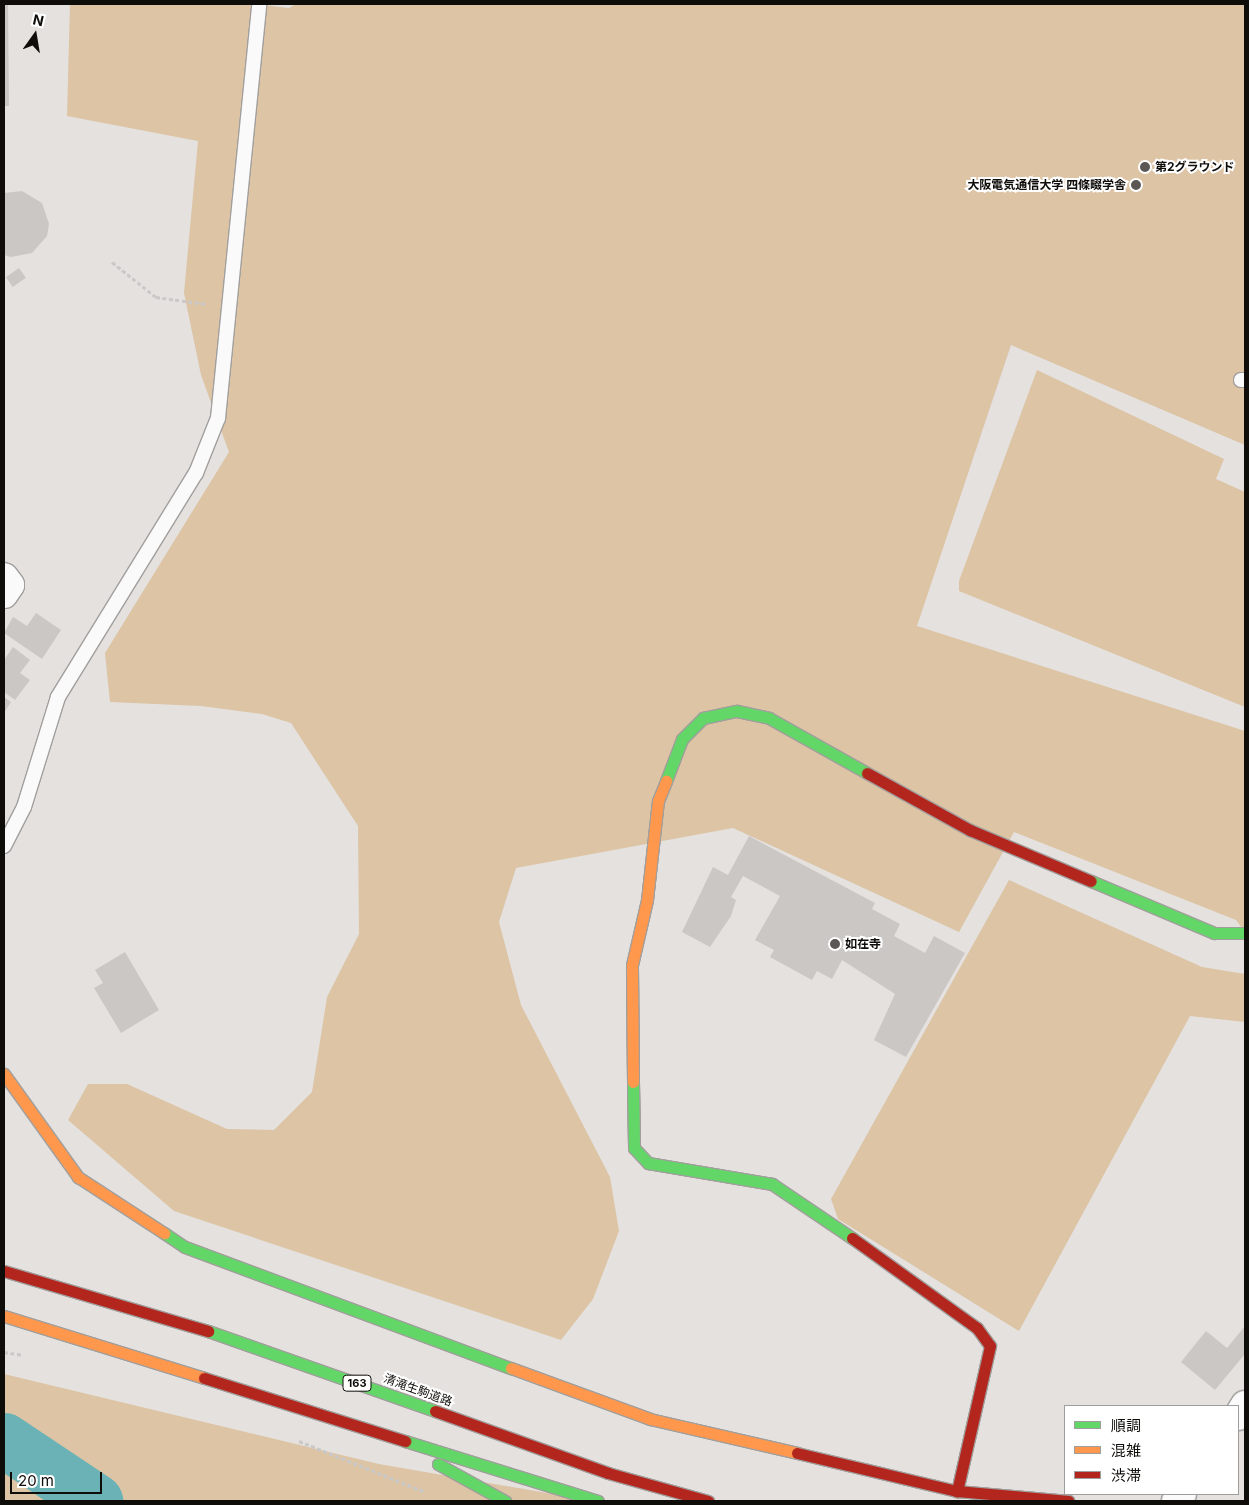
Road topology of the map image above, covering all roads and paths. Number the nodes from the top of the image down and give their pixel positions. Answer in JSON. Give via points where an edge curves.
{"nodes":[{"id":1,"x":258,"y":4,"type":"edge"},
{"id":2,"x":112,"y":262,"type":"dead end"},
{"id":3,"x":213,"y":305,"type":"dead end"},
{"id":4,"x":4,"y":577,"type":"edge"},
{"id":5,"x":4,"y":594,"type":"edge"},
{"id":6,"x":4,"y":846,"type":"edge"},
{"id":7,"x":1245,"y":933,"type":"edge"},
{"id":8,"x":4,"y":1074,"type":"edge"},
{"id":9,"x":4,"y":1271,"type":"edge"},
{"id":10,"x":4,"y":1316,"type":"edge"},
{"id":11,"x":389,"y":1437,"type":"junction"},
{"id":12,"x":957,"y":1491,"type":"junction"},
{"id":13,"x":505,"y":1501,"type":"edge"},
{"id":14,"x":598,"y":1501,"type":"edge"},
{"id":15,"x":708,"y":1501,"type":"edge"},
{"id":16,"x":1069,"y":1501,"type":"edge"}],
"edges":[{"from":1,"to":6,"type":"lane","via":[[218,418],[196,473],[58,697],[24,807]]},
{"from":2,"to":3,"type":"path","via":[[156,297]]},
{"from":4,"to":5,"type":"street","via":[[10,585]]},
{"from":7,"to":12,"type":"main road","via":[[1214,933],[970,830],[769,718],[737,710],[703,718],[682,739],[658,801],[647,900],[632,965],[634,1148],[648,1163],[786,1191],[977,1328],[990,1346]]},
{"from":8,"to":12,"type":"main road","via":[[78,1177],[185,1247],[650,1419]]},
{"from":9,"to":15,"type":"main road","name":"清滝生駒道路","number":"163","via":[[203,1329],[608,1473]]},
{"from":10,"to":11,"type":"main road"},
{"from":11,"to":13,"type":"main road"},
{"from":11,"to":14,"type":"main road"},
{"from":12,"to":16,"type":"main road"}]}
